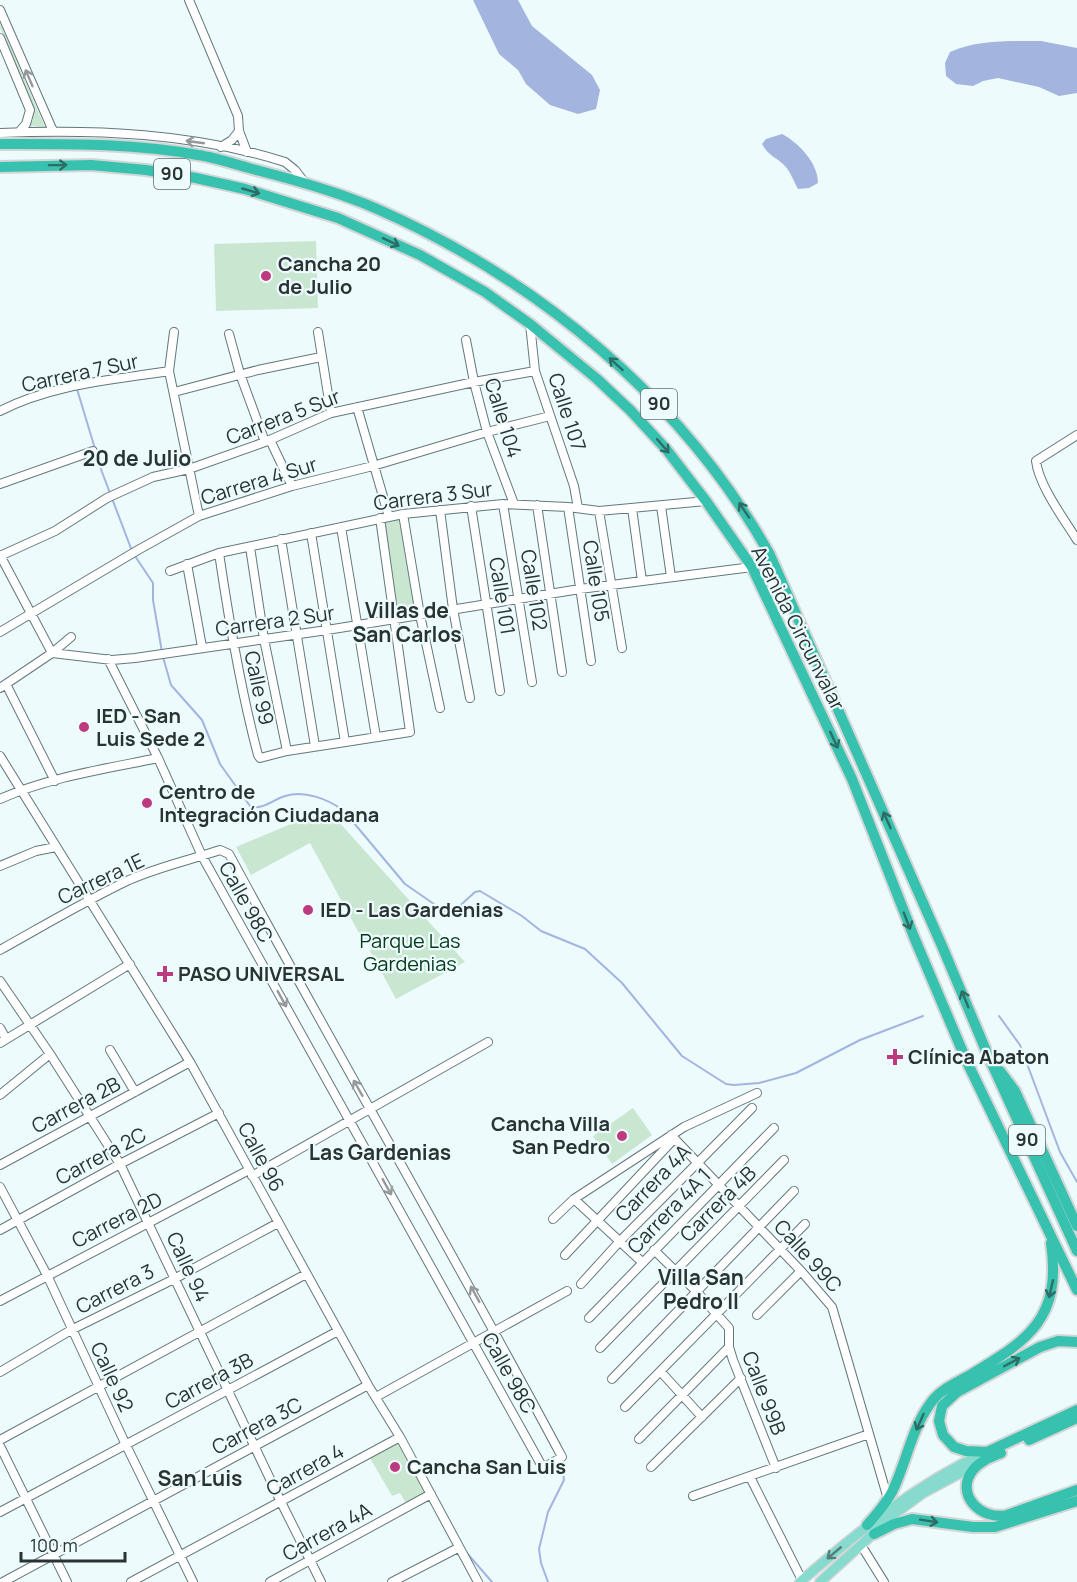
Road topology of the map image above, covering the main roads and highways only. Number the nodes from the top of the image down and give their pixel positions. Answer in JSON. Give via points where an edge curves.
{"nodes":[{"id":1,"x":0,"y":134,"type":"edge"},
{"id":2,"x":0,"y":144,"type":"edge"},
{"id":3,"x":15,"y":144,"type":"junction"},
{"id":4,"x":0,"y":167,"type":"edge"},
{"id":5,"x":346,"y":198,"type":"junction"},
{"id":6,"x":338,"y":218,"type":"junction"},
{"id":7,"x":987,"y":1053,"type":"junction"},
{"id":8,"x":1077,"y":1227,"type":"edge"},
{"id":9,"x":1049,"y":1231,"type":"junction"},
{"id":10,"x":1077,"y":1251,"type":"edge"},
{"id":11,"x":1077,"y":1290,"type":"edge"},
{"id":12,"x":1077,"y":1342,"type":"edge"},
{"id":13,"x":1077,"y":1410,"type":"edge"},
{"id":14,"x":1077,"y":1418,"type":"edge"},
{"id":15,"x":1059,"y":1422,"type":"junction"},
{"id":16,"x":987,"y":1452,"type":"junction"},
{"id":17,"x":979,"y":1463,"type":"junction"},
{"id":18,"x":1077,"y":1490,"type":"edge"},
{"id":19,"x":1077,"y":1501,"type":"edge"},
{"id":20,"x":870,"y":1529,"type":"junction"},
{"id":21,"x":802,"y":1581,"type":"edge"},
{"id":22,"x":820,"y":1582,"type":"edge"}],
"edges":[{"from":1,"to":3,"type":"highway"},
{"from":2,"to":3,"type":"highway","name":"Avenida Circunvalar","number":"90"},
{"from":3,"to":5,"type":"highway","name":"Avenida Circunvalar","number":"90","via":[[101,145],[199,155]]},
{"from":4,"to":6,"type":"highway","name":"Avenida Circunvalar","number":"90","one_way":true,"via":[[91,165],[146,170],[245,189]]},
{"from":5,"to":6,"type":"highway"},
{"from":7,"to":5,"type":"highway","name":"Avenida Circunvalar","number":"90","one_way":true,"via":[[770,555],[727,485],[650,394],[566,321],[440,239]]},
{"from":6,"to":9,"type":"highway","name":"Avenida Circunvalar","number":"90","one_way":true,"via":[[420,255],[485,292],[530,324],[630,410],[666,448],[706,501],[752,567],[852,779],[967,1062]]},
{"from":7,"to":8,"type":"highway","via":[[1015,1091]]},
{"from":7,"to":10,"type":"highway","name":"Avenida Circunvalar","number":"90"},
{"from":9,"to":11,"type":"highway","name":"Avenida Circunvalar","number":"90"},
{"from":9,"to":20,"type":"highway","one_way":true,"via":[[1054,1275],[1039,1322],[1011,1351],[946,1388],[933,1400],[920,1420],[897,1482]]},
{"from":16,"to":12,"type":"highway","one_way":true,"via":[[962,1450],[948,1442],[939,1421],[944,1403],[1040,1347]]},
{"from":13,"to":15,"type":"highway"},
{"from":14,"to":15,"type":"highway"},
{"from":15,"to":16,"type":"highway"},
{"from":15,"to":17,"type":"highway"},
{"from":16,"to":20,"type":"main road","via":[[936,1477]]},
{"from":17,"to":18,"type":"highway","via":[[968,1479],[968,1493],[977,1508],[992,1516],[1007,1515]]},
{"from":17,"to":20,"type":"main road","via":[[923,1493]]},
{"from":20,"to":19,"type":"highway","one_way":true,"via":[[912,1519],[995,1527]]},
{"from":20,"to":21,"type":"main road","one_way":true},
{"from":20,"to":22,"type":"main road","via":[[861,1545]]}]}
